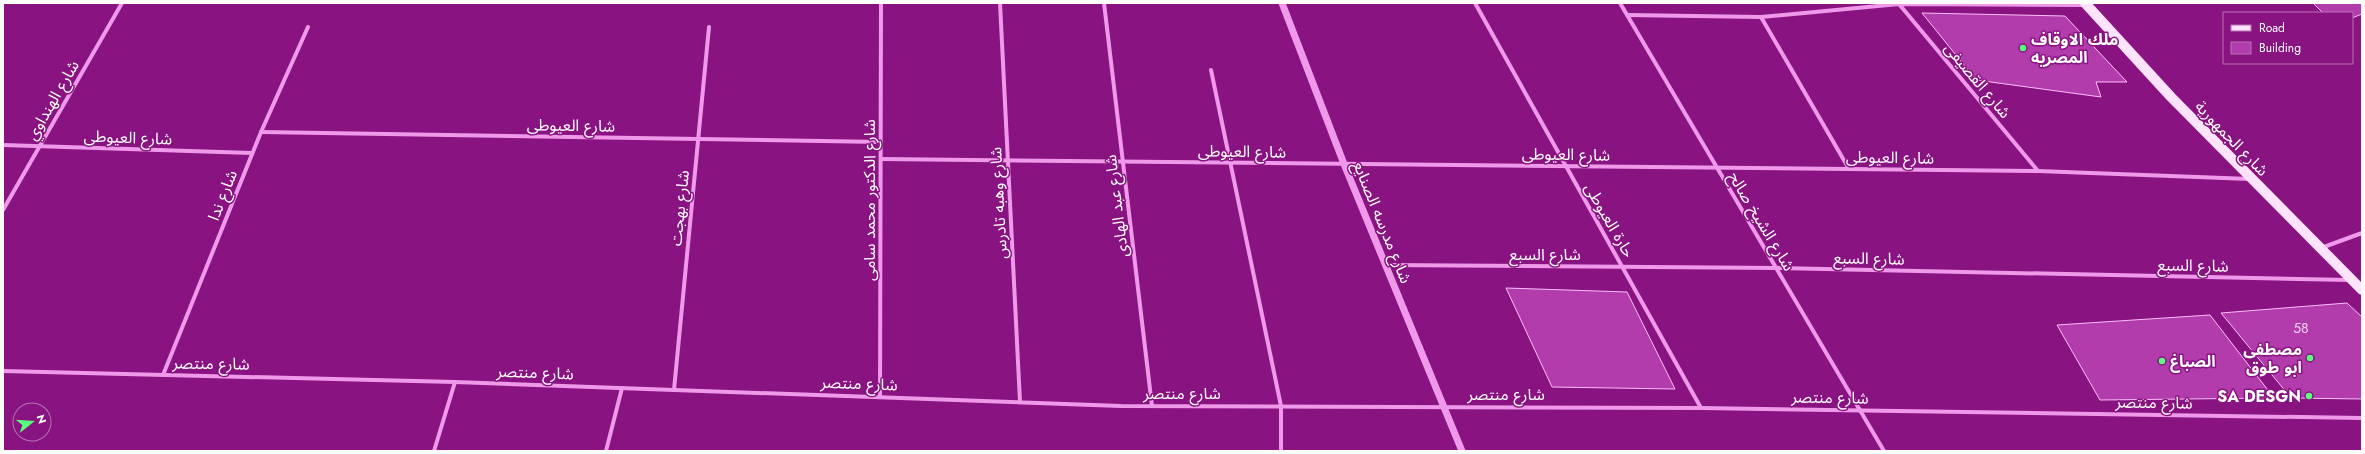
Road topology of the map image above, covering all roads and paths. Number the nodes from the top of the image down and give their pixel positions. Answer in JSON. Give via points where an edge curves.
{"nodes":[{"id":1,"x":122,"y":3,"type":"edge"},
{"id":2,"x":881,"y":3,"type":"edge"},
{"id":3,"x":1000,"y":3,"type":"edge"},
{"id":4,"x":1104,"y":3,"type":"edge"},
{"id":5,"x":1282,"y":3,"type":"edge"},
{"id":6,"x":1475,"y":3,"type":"edge"},
{"id":7,"x":1620,"y":3,"type":"edge"},
{"id":8,"x":1899,"y":4,"type":"junction"},
{"id":9,"x":2085,"y":4,"type":"edge"},
{"id":10,"x":1627,"y":15,"type":"junction"},
{"id":11,"x":1761,"y":17,"type":"junction"},
{"id":12,"x":308,"y":26,"type":"dead end"},
{"id":13,"x":709,"y":27,"type":"dead end"},
{"id":14,"x":1210,"y":70,"type":"dead end"},
{"id":15,"x":260,"y":132,"type":"junction"},
{"id":16,"x":698,"y":139,"type":"junction"},
{"id":17,"x":881,"y":142,"type":"junction"},
{"id":18,"x":3,"y":145,"type":"edge"},
{"id":19,"x":40,"y":146,"type":"junction"},
{"id":20,"x":252,"y":154,"type":"junction"},
{"id":21,"x":881,"y":159,"type":"junction"},
{"id":22,"x":1007,"y":161,"type":"junction"},
{"id":23,"x":1123,"y":162,"type":"junction"},
{"id":24,"x":1230,"y":162,"type":"junction"},
{"id":25,"x":1344,"y":164,"type":"junction"},
{"id":26,"x":1566,"y":166,"type":"junction"},
{"id":27,"x":1716,"y":167,"type":"junction"},
{"id":28,"x":1849,"y":169,"type":"junction"},
{"id":29,"x":2038,"y":170,"type":"junction"},
{"id":30,"x":2250,"y":179,"type":"junction"},
{"id":31,"x":3,"y":210,"type":"edge"},
{"id":32,"x":2362,"y":233,"type":"edge"},
{"id":33,"x":2319,"y":248,"type":"junction"},
{"id":34,"x":1386,"y":265,"type":"junction"},
{"id":35,"x":1623,"y":267,"type":"junction"},
{"id":36,"x":1777,"y":268,"type":"junction"},
{"id":37,"x":2352,"y":280,"type":"junction"},
{"id":38,"x":2362,"y":290,"type":"edge"},
{"id":39,"x":3,"y":371,"type":"edge"},
{"id":40,"x":163,"y":375,"type":"junction"},
{"id":41,"x":455,"y":382,"type":"junction"},
{"id":42,"x":622,"y":388,"type":"junction"},
{"id":43,"x":674,"y":390,"type":"junction"},
{"id":44,"x":880,"y":397,"type":"junction"},
{"id":45,"x":1020,"y":402,"type":"junction"},
{"id":46,"x":1152,"y":406,"type":"junction"},
{"id":47,"x":1281,"y":406,"type":"junction"},
{"id":48,"x":1444,"y":407,"type":"junction"},
{"id":49,"x":1701,"y":408,"type":"junction"},
{"id":50,"x":1860,"y":411,"type":"junction"},
{"id":51,"x":2362,"y":418,"type":"edge"},
{"id":52,"x":434,"y":451,"type":"edge"},
{"id":53,"x":606,"y":451,"type":"edge"},
{"id":54,"x":1281,"y":451,"type":"edge"},
{"id":55,"x":1462,"y":451,"type":"edge"},
{"id":56,"x":1884,"y":451,"type":"edge"}],
"edges":[{"from":1,"to":19,"type":"street","name":"شارع الهنداوي"},
{"from":2,"to":17,"type":"street","name":"شارع الدكتور محمد سامى"},
{"from":3,"to":22,"type":"street","name":"شارع وهبه تادرس"},
{"from":4,"to":23,"type":"street","name":"شارع عبد الهادى"},
{"from":5,"to":25,"type":"street","name":"شارع مدرسه الصنايع"},
{"from":6,"to":26,"type":"street","name":"حارة العيوطى"},
{"from":7,"to":10,"type":"street","name":"شارع الشيخ صالح"},
{"from":8,"to":9,"type":"street"},
{"from":8,"to":11,"type":"street"},
{"from":8,"to":29,"type":"street","name":"شارع القصيفى"},
{"from":9,"to":30,"type":"main road","name":"شارع الجمهورية"},
{"from":10,"to":11,"type":"street"},
{"from":10,"to":27,"type":"street","name":"شارع الشيخ صالح"},
{"from":11,"to":28,"type":"street"},
{"from":12,"to":15,"type":"street","name":"شارع ندا"},
{"from":13,"to":16,"type":"street","name":"شارع بهجت"},
{"from":14,"to":24,"type":"street"},
{"from":15,"to":16,"type":"street","name":"شارع العيوطى"},
{"from":15,"to":20,"type":"street","name":"شارع ندا"},
{"from":16,"to":17,"type":"street","name":"شارع العيوطى"},
{"from":16,"to":43,"type":"street","name":"شارع بهجت"},
{"from":17,"to":21,"type":"street","name":"شارع الدكتور محمد سامى"},
{"from":18,"to":19,"type":"street","name":"شارع العيوطى"},
{"from":19,"to":20,"type":"street","name":"شارع العيوطى"},
{"from":19,"to":31,"type":"street","name":"شارع الهنداوي"},
{"from":20,"to":40,"type":"street","name":"شارع ندا"},
{"from":21,"to":22,"type":"street","name":"شارع العيوطى"},
{"from":21,"to":44,"type":"street","name":"شارع الدكتور محمد سامى"},
{"from":22,"to":23,"type":"street","name":"شارع العيوطى"},
{"from":22,"to":45,"type":"street","name":"شارع وهبه تادرس"},
{"from":23,"to":24,"type":"street","name":"شارع العيوطى"},
{"from":23,"to":46,"type":"street","name":"شارع عبد الهادى"},
{"from":24,"to":25,"type":"street","name":"شارع العيوطى"},
{"from":24,"to":47,"type":"street"},
{"from":25,"to":26,"type":"street","name":"شارع العيوطى"},
{"from":25,"to":34,"type":"street","name":"شارع مدرسه الصنايع"},
{"from":26,"to":27,"type":"street","name":"شارع العيوطى"},
{"from":26,"to":35,"type":"street","name":"حارة العيوطى"},
{"from":27,"to":28,"type":"street","name":"شارع العيوطى"},
{"from":27,"to":36,"type":"street","name":"شارع الشيخ صالح"},
{"from":28,"to":29,"type":"street","name":"شارع العيوطى"},
{"from":29,"to":30,"type":"street","name":"شارع العيوطى"},
{"from":30,"to":33,"type":"main road","name":"شارع الجمهورية"},
{"from":32,"to":33,"type":"street"},
{"from":33,"to":37,"type":"main road","name":"شارع الجمهورية"},
{"from":34,"to":35,"type":"street","name":"شارع السبع"},
{"from":34,"to":48,"type":"street","name":"شارع مدرسه الصنايع"},
{"from":35,"to":36,"type":"street","name":"شارع السبع"},
{"from":35,"to":49,"type":"street","name":"حارة العيوطى"},
{"from":36,"to":37,"type":"street","name":"شارع السبع"},
{"from":36,"to":50,"type":"street","name":"شارع الشيخ صالح"},
{"from":37,"to":38,"type":"main road","name":"شارع الجمهورية"},
{"from":39,"to":40,"type":"street","name":"شارع منتصر"},
{"from":40,"to":41,"type":"street","name":"شارع منتصر"},
{"from":41,"to":42,"type":"street","name":"شارع منتصر"},
{"from":41,"to":52,"type":"street"},
{"from":42,"to":43,"type":"street","name":"شارع منتصر"},
{"from":42,"to":53,"type":"street"},
{"from":43,"to":44,"type":"street","name":"شارع منتصر"},
{"from":44,"to":45,"type":"street","name":"شارع منتصر"},
{"from":45,"to":46,"type":"street","name":"شارع منتصر"},
{"from":46,"to":47,"type":"street","name":"شارع منتصر"},
{"from":47,"to":48,"type":"street","name":"شارع منتصر"},
{"from":47,"to":54,"type":"street"},
{"from":48,"to":49,"type":"street","name":"شارع منتصر"},
{"from":48,"to":55,"type":"street","name":"شارع مدرسه الصنايع"},
{"from":49,"to":50,"type":"street","name":"شارع منتصر"},
{"from":50,"to":51,"type":"street","name":"شارع منتصر"},
{"from":50,"to":56,"type":"street","name":"شارع الشيخ صالح"}]}
